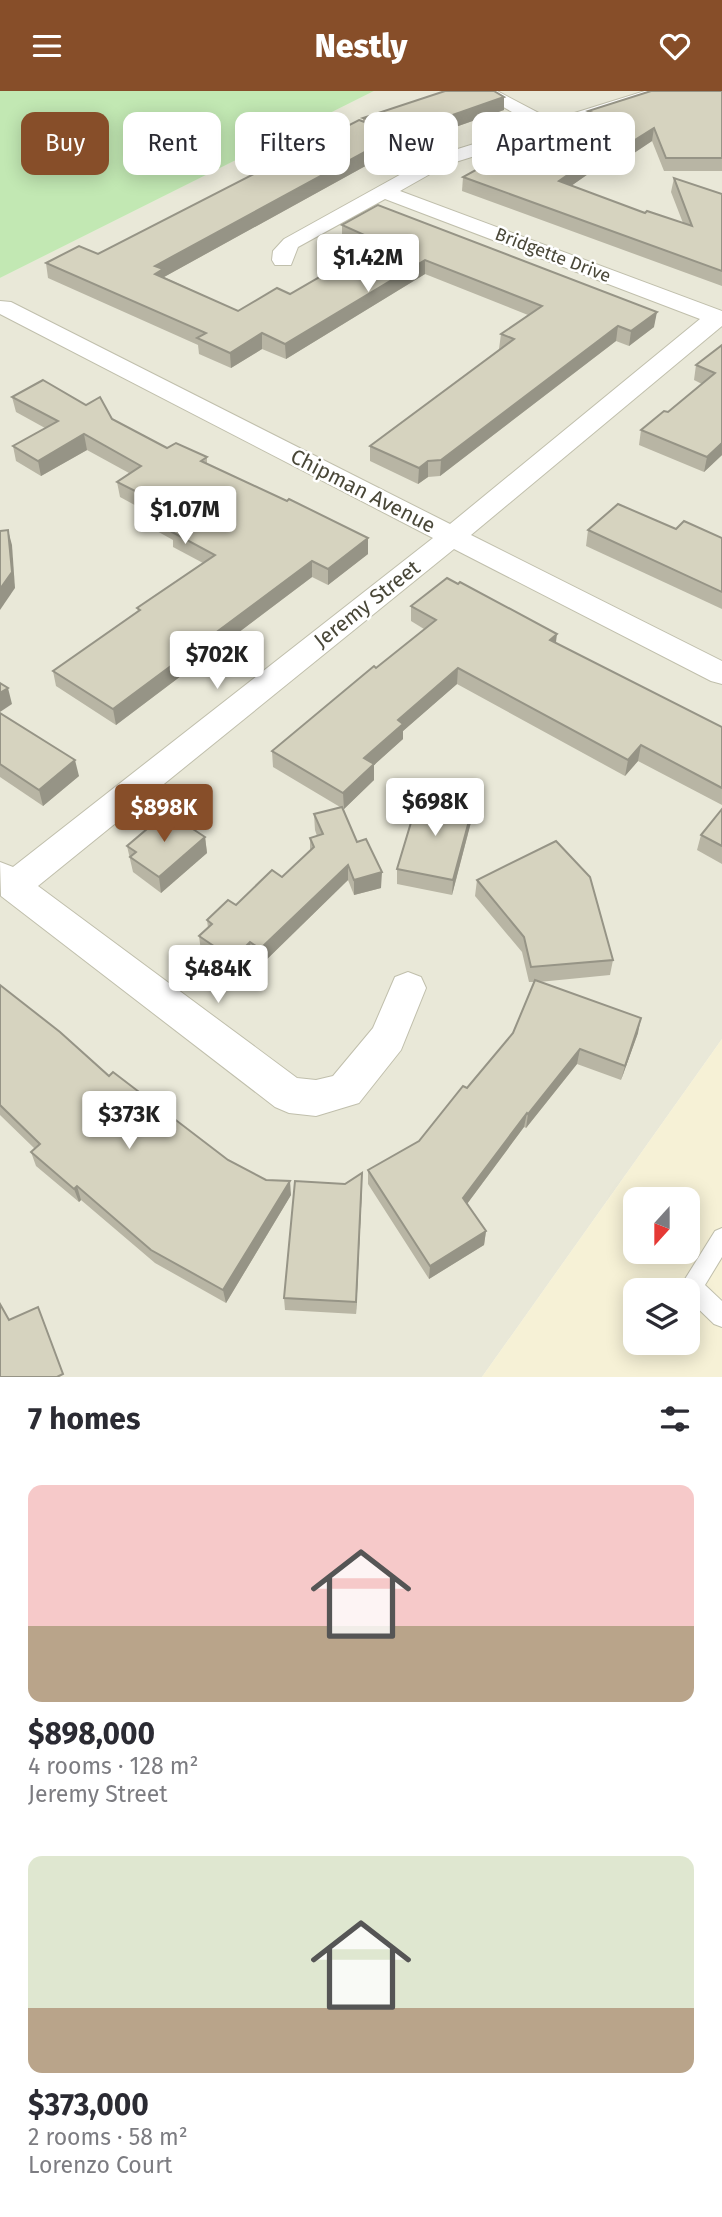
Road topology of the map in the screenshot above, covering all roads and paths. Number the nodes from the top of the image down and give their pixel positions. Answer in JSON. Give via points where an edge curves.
{"nodes":[{"id":1,"x":484,"y":91,"type":"edge"},
{"id":2,"x":663,"y":91,"type":"edge"},
{"id":3,"x":524,"y":112,"type":"edge"},
{"id":4,"x":595,"y":112,"type":"edge"},
{"id":5,"x":472,"y":150,"type":"edge"},
{"id":6,"x":383,"y":191,"type":"junction"},
{"id":7,"x":284,"y":260,"type":"dead end"},
{"id":8,"x":3,"y":307,"type":"dead end"},
{"id":9,"x":719,"y":318,"type":"edge"},
{"id":10,"x":453,"y":536,"type":"junction"},
{"id":11,"x":722,"y":674,"type":"edge"},
{"id":12,"x":6,"y":881,"type":"edge"},
{"id":13,"x":408,"y":988,"type":"dead end"},
{"id":14,"x":722,"y":1238,"type":"edge"},
{"id":15,"x":722,"y":1316,"type":"edge"}],
"edges":[{"from":1,"to":3,"type":"street"},
{"from":2,"to":4,"type":"street"},
{"from":5,"to":6,"type":"street","via":[[439,160]]},
{"from":6,"to":7,"type":"street","via":[[291,243]]},
{"from":6,"to":9,"type":"street","name":"Bridgette Drive"},
{"from":8,"to":10,"type":"street","name":"Chipman Avenue"},
{"from":9,"to":10,"type":"street","name":"Jeremy Street"},
{"from":10,"to":11,"type":"street","name":"Chipman Avenue"},
{"from":10,"to":12,"type":"street","name":"Jeremy Street"},
{"from":12,"to":13,"type":"street","via":[[289,1095],[316,1098],[345,1091],[388,1038]]},
{"from":14,"to":15,"type":"lane","via":[[691,1287]]}]}
